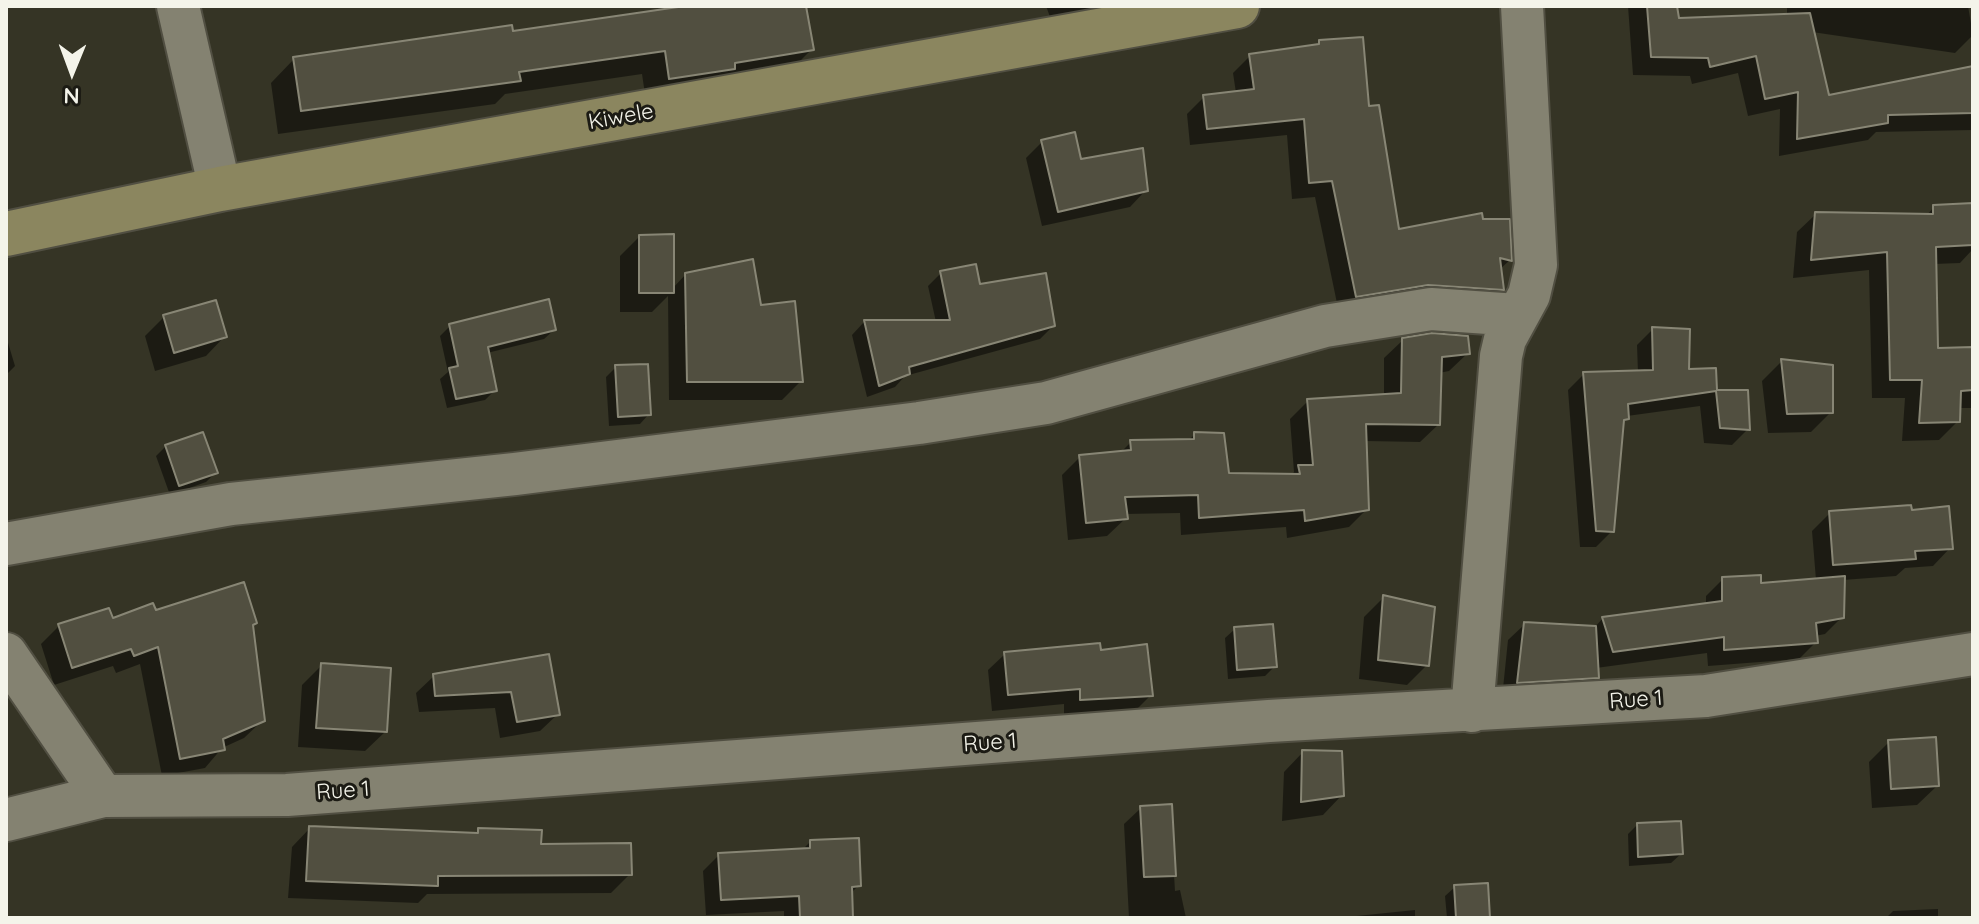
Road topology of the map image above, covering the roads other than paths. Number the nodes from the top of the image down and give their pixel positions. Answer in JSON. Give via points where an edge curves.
{"nodes":[{"id":1,"x":178,"y":6,"type":"edge"},
{"id":2,"x":1237,"y":6,"type":"edge"},
{"id":3,"x":1522,"y":6,"type":"edge"},
{"id":4,"x":220,"y":189,"type":"junction"},
{"id":5,"x":6,"y":234,"type":"edge"},
{"id":6,"x":1517,"y":315,"type":"junction"},
{"id":7,"x":6,"y":544,"type":"edge"},
{"id":8,"x":6,"y":654,"type":"edge"},
{"id":9,"x":1973,"y":654,"type":"edge"},
{"id":10,"x":1472,"y":711,"type":"junction"},
{"id":11,"x":103,"y":796,"type":"junction"},
{"id":12,"x":6,"y":820,"type":"edge"}],
"edges":[{"from":1,"to":4,"type":"street"},
{"from":2,"to":4,"type":"street","name":"Kiwele"},
{"from":3,"to":6,"type":"street","via":[[1536,265],[1529,295]]},
{"from":4,"to":5,"type":"street","name":"Kiwele"},
{"from":6,"to":7,"type":"street","via":[[1431,309],[1325,326],[1032,405],[515,474],[231,504]]},
{"from":6,"to":10,"type":"street","via":[[1501,356]]},
{"from":8,"to":11,"type":"street"},
{"from":9,"to":10,"type":"street","name":"Rue 1","via":[[1706,696]]},
{"from":10,"to":11,"type":"street","name":"Rue 1","via":[[1269,721],[287,795]]},
{"from":11,"to":12,"type":"street","name":"Rue 1"}]}
